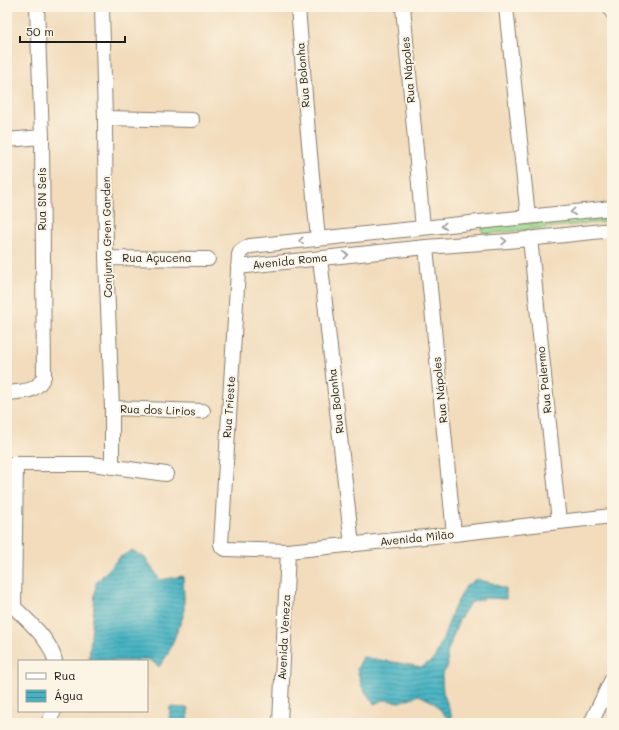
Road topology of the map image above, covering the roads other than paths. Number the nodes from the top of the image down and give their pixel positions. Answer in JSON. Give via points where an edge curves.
{"nodes":[{"id":1,"x":37,"y":7,"type":"edge"},
{"id":2,"x":102,"y":7,"type":"edge"},
{"id":3,"x":298,"y":7,"type":"edge"},
{"id":4,"x":403,"y":7,"type":"edge"},
{"id":5,"x":506,"y":7,"type":"edge"},
{"id":6,"x":611,"y":7,"type":"edge"},
{"id":7,"x":612,"y":12,"type":"edge"},
{"id":8,"x":105,"y":118,"type":"junction"},
{"id":9,"x":192,"y":120,"type":"dead end"},
{"id":10,"x":42,"y":137,"type":"junction"},
{"id":11,"x":7,"y":140,"type":"edge"},
{"id":12,"x":612,"y":208,"type":"edge"},
{"id":13,"x":528,"y":217,"type":"junction"},
{"id":14,"x":475,"y":222,"type":"junction"},
{"id":15,"x":422,"y":228,"type":"junction"},
{"id":16,"x":612,"y":230,"type":"edge"},
{"id":17,"x":530,"y":238,"type":"junction"},
{"id":18,"x":318,"y":239,"type":"junction"},
{"id":19,"x":476,"y":243,"type":"junction"},
{"id":20,"x":426,"y":247,"type":"junction"},
{"id":21,"x":106,"y":258,"type":"junction"},
{"id":22,"x":208,"y":258,"type":"dead end"},
{"id":23,"x":320,"y":258,"type":"junction"},
{"id":24,"x":238,"y":267,"type":"junction"},
{"id":25,"x":7,"y":393,"type":"edge"},
{"id":26,"x":112,"y":408,"type":"junction"},
{"id":27,"x":203,"y":411,"type":"dead end"},
{"id":28,"x":12,"y":464,"type":"edge"},
{"id":29,"x":112,"y":467,"type":"junction"},
{"id":30,"x":166,"y":474,"type":"dead end"},
{"id":31,"x":612,"y":516,"type":"edge"},
{"id":32,"x":559,"y":522,"type":"junction"},
{"id":33,"x":454,"y":534,"type":"junction"},
{"id":34,"x":352,"y":545,"type":"junction"},
{"id":35,"x":222,"y":547,"type":"joint"},
{"id":36,"x":288,"y":551,"type":"junction"},
{"id":37,"x":10,"y":607,"type":"edge"},
{"id":38,"x":54,"y":660,"type":"edge"},
{"id":39,"x":612,"y":679,"type":"edge"},
{"id":40,"x":54,"y":712,"type":"edge"},
{"id":41,"x":48,"y":723,"type":"edge"},
{"id":42,"x":280,"y":723,"type":"edge"},
{"id":43,"x":591,"y":723,"type":"edge"}],
"edges":[{"from":1,"to":10,"type":"street","name":"Rua SN Seis"},
{"from":2,"to":8,"type":"street","name":"Conjunto Gren Garden"},
{"from":3,"to":18,"type":"street","name":"Rua Bolonha"},
{"from":4,"to":15,"type":"street","name":"Rua Nápoles"},
{"from":5,"to":13,"type":"street"},
{"from":6,"to":7,"type":"street"},
{"from":8,"to":9,"type":"street"},
{"from":8,"to":21,"type":"street","name":"Conjunto Gren Garden"},
{"from":10,"to":11,"type":"street"},
{"from":10,"to":25,"type":"street","name":"Rua SN Seis","via":[[44,376],[36,387],[27,391]]},
{"from":12,"to":13,"type":"street","name":"Avenida Roma","one_way":true},
{"from":13,"to":14,"type":"street","name":"Avenida Roma"},
{"from":14,"to":15,"type":"street","name":"Avenida Roma","one_way":true},
{"from":14,"to":19,"type":"street"},
{"from":15,"to":18,"type":"street","name":"Avenida Roma"},
{"from":16,"to":17,"type":"street","name":"Avenida Roma"},
{"from":19,"to":17,"type":"street","name":"Avenida Roma","one_way":true},
{"from":17,"to":32,"type":"street","name":"Rua Palermo"},
{"from":18,"to":24,"type":"street","name":"Avenida Roma","one_way":true,"via":[[250,246],[240,252]]},
{"from":19,"to":20,"type":"street","name":"Avenida Roma"},
{"from":23,"to":20,"type":"street","name":"Avenida Roma","one_way":true},
{"from":20,"to":33,"type":"street","name":"Rua Nápoles"},
{"from":21,"to":22,"type":"street","name":"Rua Açucena"},
{"from":21,"to":26,"type":"street","name":"Conjunto Gren Garden"},
{"from":23,"to":24,"type":"street","name":"Avenida Roma"},
{"from":23,"to":34,"type":"street","name":"Rua Bolonha"},
{"from":24,"to":35,"type":"street","name":"Rua Trieste"},
{"from":26,"to":27,"type":"street","name":"Rua dos Lirios"},
{"from":26,"to":29,"type":"street","name":"Conjunto Gren Garden"},
{"from":28,"to":29,"type":"street","via":[[92,464]]},
{"from":28,"to":37,"type":"street"},
{"from":29,"to":30,"type":"street"},
{"from":31,"to":32,"type":"street","name":"Avenida Milão"},
{"from":32,"to":33,"type":"street","name":"Avenida Milão"},
{"from":33,"to":34,"type":"street","name":"Avenida Milão"},
{"from":34,"to":36,"type":"street","name":"Avenida Milão"},
{"from":35,"to":36,"type":"street","name":"Avenida Milão"},
{"from":36,"to":42,"type":"street","name":"Avenida Veneza"},
{"from":37,"to":38,"type":"street","via":[[44,639]]},
{"from":39,"to":43,"type":"street"},
{"from":40,"to":41,"type":"street"}]}
